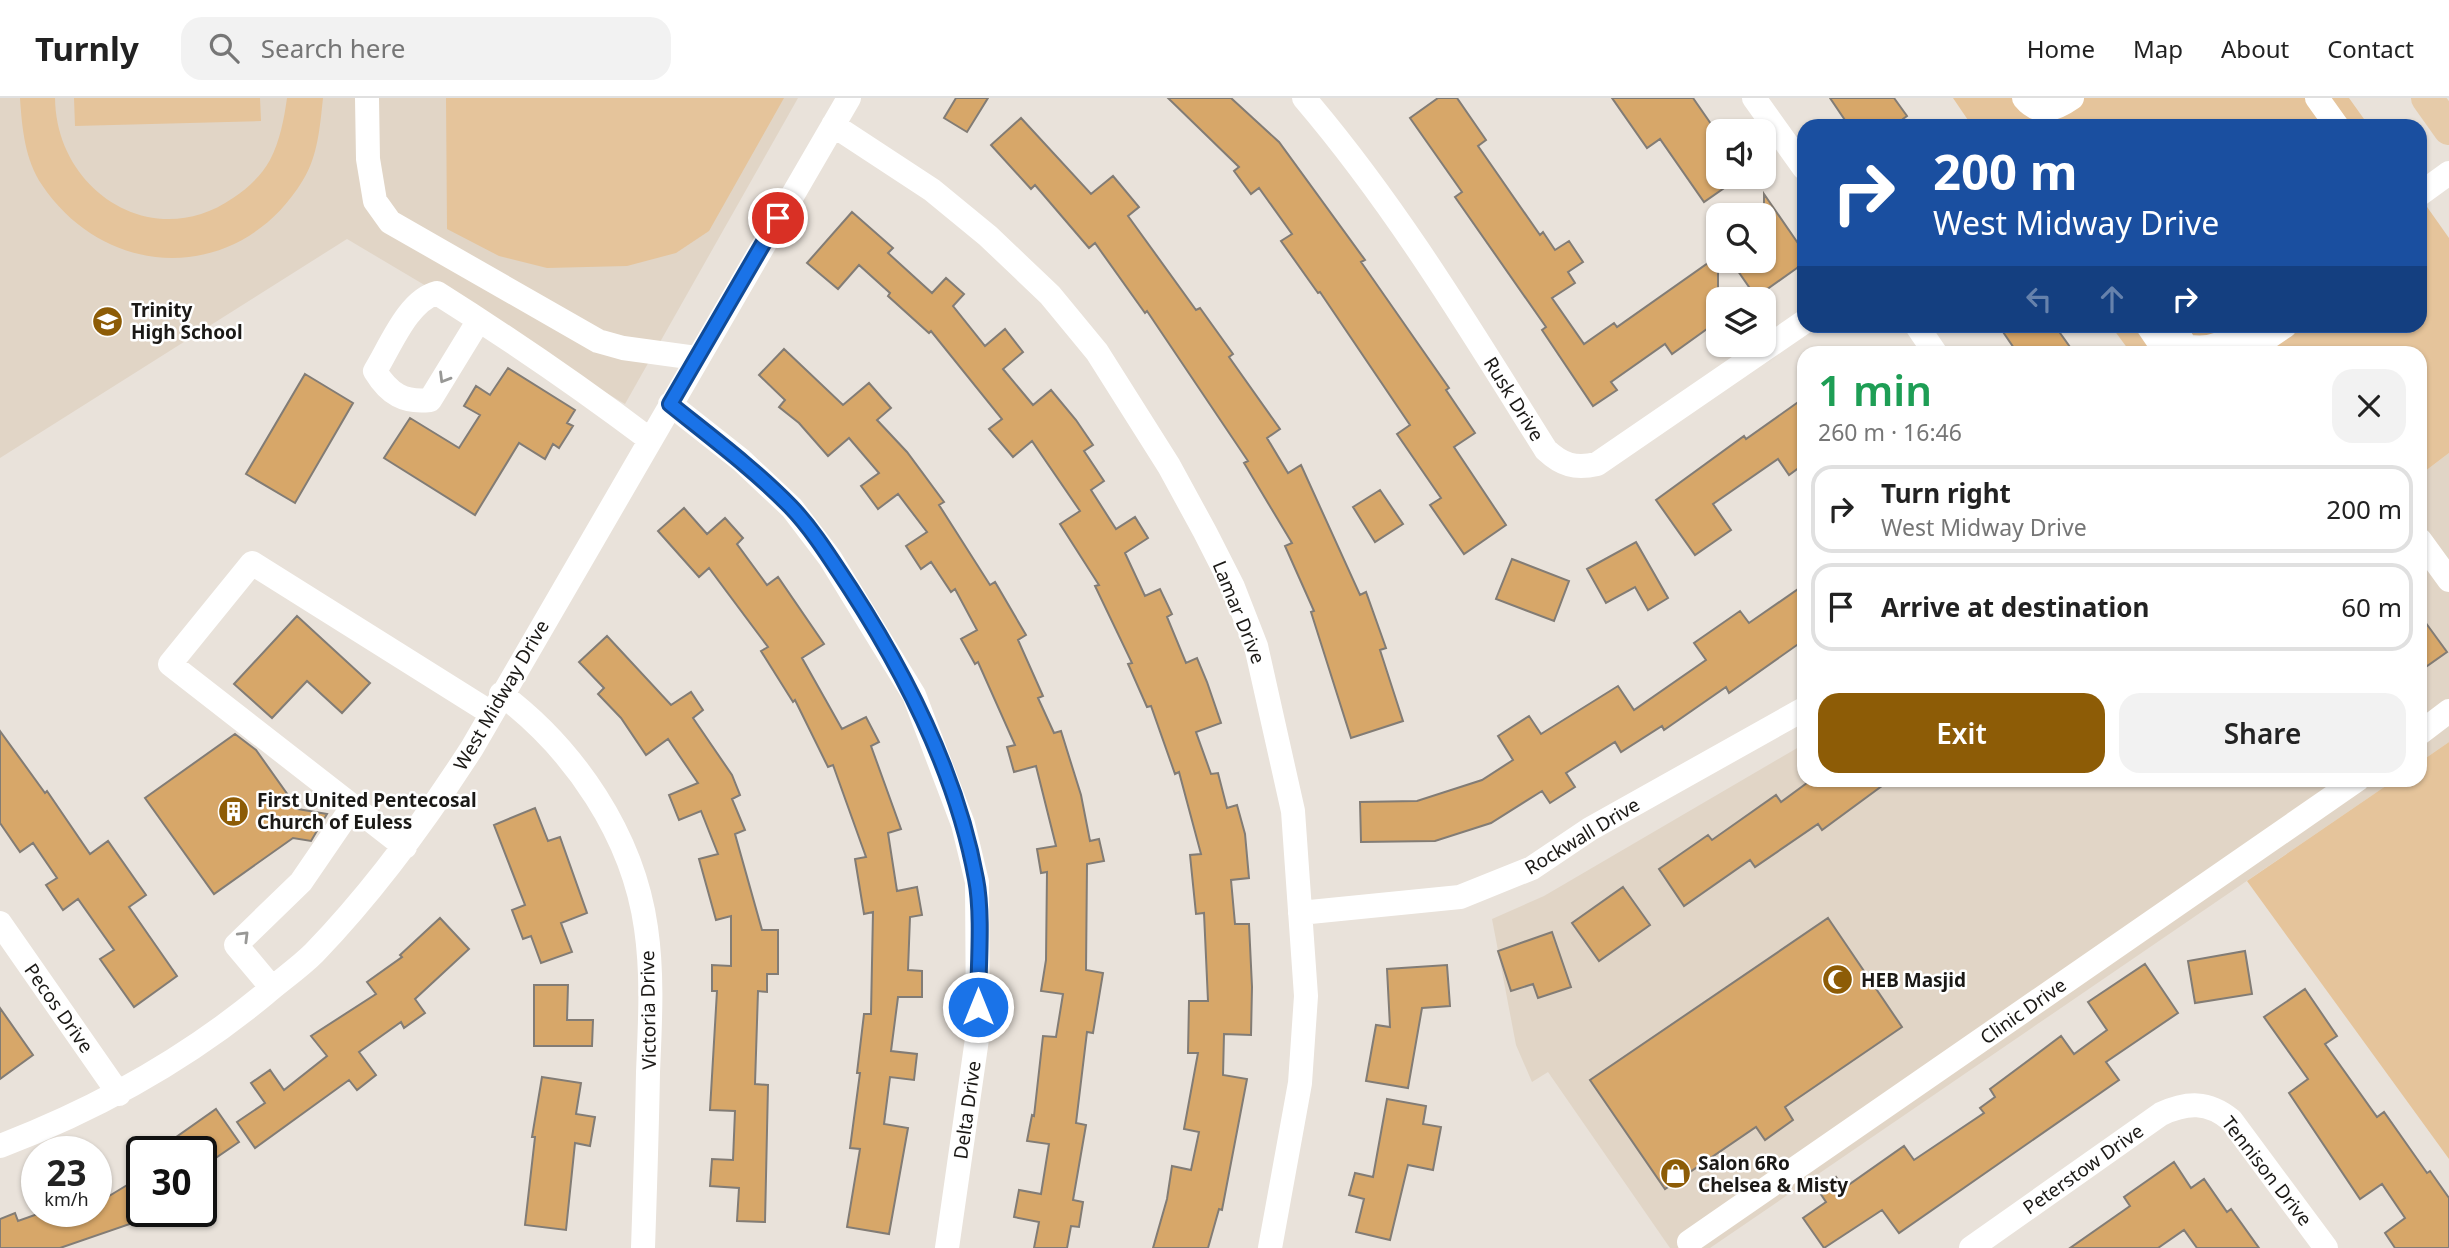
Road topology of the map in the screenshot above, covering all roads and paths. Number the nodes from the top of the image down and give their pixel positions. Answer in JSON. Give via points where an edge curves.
{"nodes":[{"id":1,"x":367,"y":98,"type":"edge"},
{"id":2,"x":849,"y":98,"type":"edge"},
{"id":3,"x":1304,"y":98,"type":"edge"},
{"id":4,"x":1754,"y":98,"type":"edge"},
{"id":5,"x":2024,"y":98,"type":"edge"},
{"id":6,"x":2072,"y":98,"type":"edge"},
{"id":7,"x":2317,"y":98,"type":"edge"},
{"id":8,"x":2427,"y":98,"type":"edge"},
{"id":9,"x":2332,"y":119,"type":"edge"},
{"id":10,"x":833,"y":125,"type":"junction"},
{"id":11,"x":2449,"y":129,"type":"edge"},
{"id":12,"x":1797,"y":158,"type":"edge"},
{"id":13,"x":2449,"y":173,"type":"edge"},
{"id":14,"x":2427,"y":189,"type":"edge"},
{"id":15,"x":479,"y":320,"type":"junction"},
{"id":16,"x":1797,"y":327,"type":"edge"},
{"id":17,"x":2240,"y":333,"type":"edge"},
{"id":18,"x":2274,"y":333,"type":"edge"},
{"id":19,"x":2218,"y":346,"type":"edge"},
{"id":20,"x":2255,"y":346,"type":"edge"},
{"id":21,"x":696,"y":358,"type":"junction"},
{"id":22,"x":670,"y":404,"type":"junction"},
{"id":23,"x":649,"y":439,"type":"junction"},
{"id":24,"x":2427,"y":550,"type":"edge"},
{"id":25,"x":2449,"y":580,"type":"edge"},
{"id":26,"x":496,"y":703,"type":"junction"},
{"id":27,"x":2449,"y":711,"type":"edge"},
{"id":28,"x":1797,"y":713,"type":"edge"},
{"id":29,"x":2427,"y":728,"type":"edge"},
{"id":30,"x":2342,"y":787,"type":"edge"},
{"id":31,"x":353,"y":806,"type":"junction"},
{"id":32,"x":405,"y":847,"type":"junction"},
{"id":33,"x":1300,"y":913,"type":"junction"},
{"id":34,"x":0,"y":923,"type":"edge"},
{"id":35,"x":272,"y":988,"type":"junction"},
{"id":36,"x":119,"y":1094,"type":"junction"},
{"id":37,"x":2200,"y":1104,"type":"joint"},
{"id":38,"x":0,"y":1146,"type":"edge"},
{"id":39,"x":1689,"y":1242,"type":"dead end"},
{"id":40,"x":643,"y":1248,"type":"edge"},
{"id":41,"x":947,"y":1248,"type":"edge"},
{"id":42,"x":1270,"y":1248,"type":"edge"},
{"id":43,"x":1971,"y":1248,"type":"edge"},
{"id":44,"x":2326,"y":1248,"type":"edge"}],
"edges":[{"from":1,"to":21,"type":"street","via":[[368,159],[375,201],[390,222],[598,341]]},
{"from":2,"to":10,"type":"street","name":"West Midway Drive"},
{"from":3,"to":16,"type":"street","name":"Rusk Drive","via":[[1343,143],[1439,276],[1546,450],[1560,463],[1582,468],[1597,464]]},
{"from":4,"to":12,"type":"street"},
{"from":5,"to":6,"type":"street","via":[[2042,110],[2056,109]]},
{"from":7,"to":9,"type":"street"},
{"from":8,"to":11,"type":"main road"},
{"from":10,"to":21,"type":"street","name":"West Midway Drive"},
{"from":10,"to":33,"type":"street","name":"Lamar Drive","via":[[932,190],[1050,295],[1097,352],[1169,466],[1233,587],[1256,646],[1293,811]]},
{"from":13,"to":14,"type":"street"},
{"from":15,"to":15,"type":"street","one_way":true,"via":[[430,400],[409,402],[383,384],[375,371],[426,296],[437,293]]},
{"from":15,"to":23,"type":"street","via":[[556,369]]},
{"from":17,"to":19,"type":"street"},
{"from":18,"to":20,"type":"street"},
{"from":21,"to":22,"type":"street","name":"West Midway Drive"},
{"from":22,"to":23,"type":"street","name":"West Midway Drive"},
{"from":22,"to":41,"type":"street","name":"Delta Drive","via":[[792,508],[830,558],[914,695],[963,824],[977,882],[978,1032]]},
{"from":23,"to":26,"type":"street","name":"West Midway Drive"},
{"from":24,"to":25,"type":"street"},
{"from":26,"to":31,"type":"street","name":"Victoria Drive","via":[[252,563],[170,664]]},
{"from":26,"to":32,"type":"street","name":"West Midway Drive","via":[[436,805]]},
{"from":26,"to":40,"type":"street","name":"Victoria Drive","via":[[532,718],[595,791],[637,888],[651,990]]},
{"from":27,"to":29,"type":"street"},
{"from":28,"to":33,"type":"street","name":"Rockwall Drive","via":[[1590,830],[1532,868],[1460,897]]},
{"from":30,"to":39,"type":"street","name":"Clinic Drive"},
{"from":31,"to":32,"type":"street"},
{"from":35,"to":31,"type":"street","one_way":true,"via":[[236,944],[301,881]]},
{"from":32,"to":35,"type":"street","name":"West Midway Drive","via":[[312,955]]},
{"from":33,"to":42,"type":"street","name":"Lamar Drive","via":[[1306,996],[1300,1083]]},
{"from":34,"to":36,"type":"street","name":"Pecos Drive"},
{"from":35,"to":36,"type":"street","name":"West Midway Drive","via":[[214,1035]]},
{"from":36,"to":38,"type":"street","name":"West Midway Drive"},
{"from":37,"to":43,"type":"street","name":"Peterstow Drive","via":[[2180,1105],[2161,1114]]},
{"from":37,"to":44,"type":"street","name":"Tennison Drive","via":[[2231,1120]]}]}
